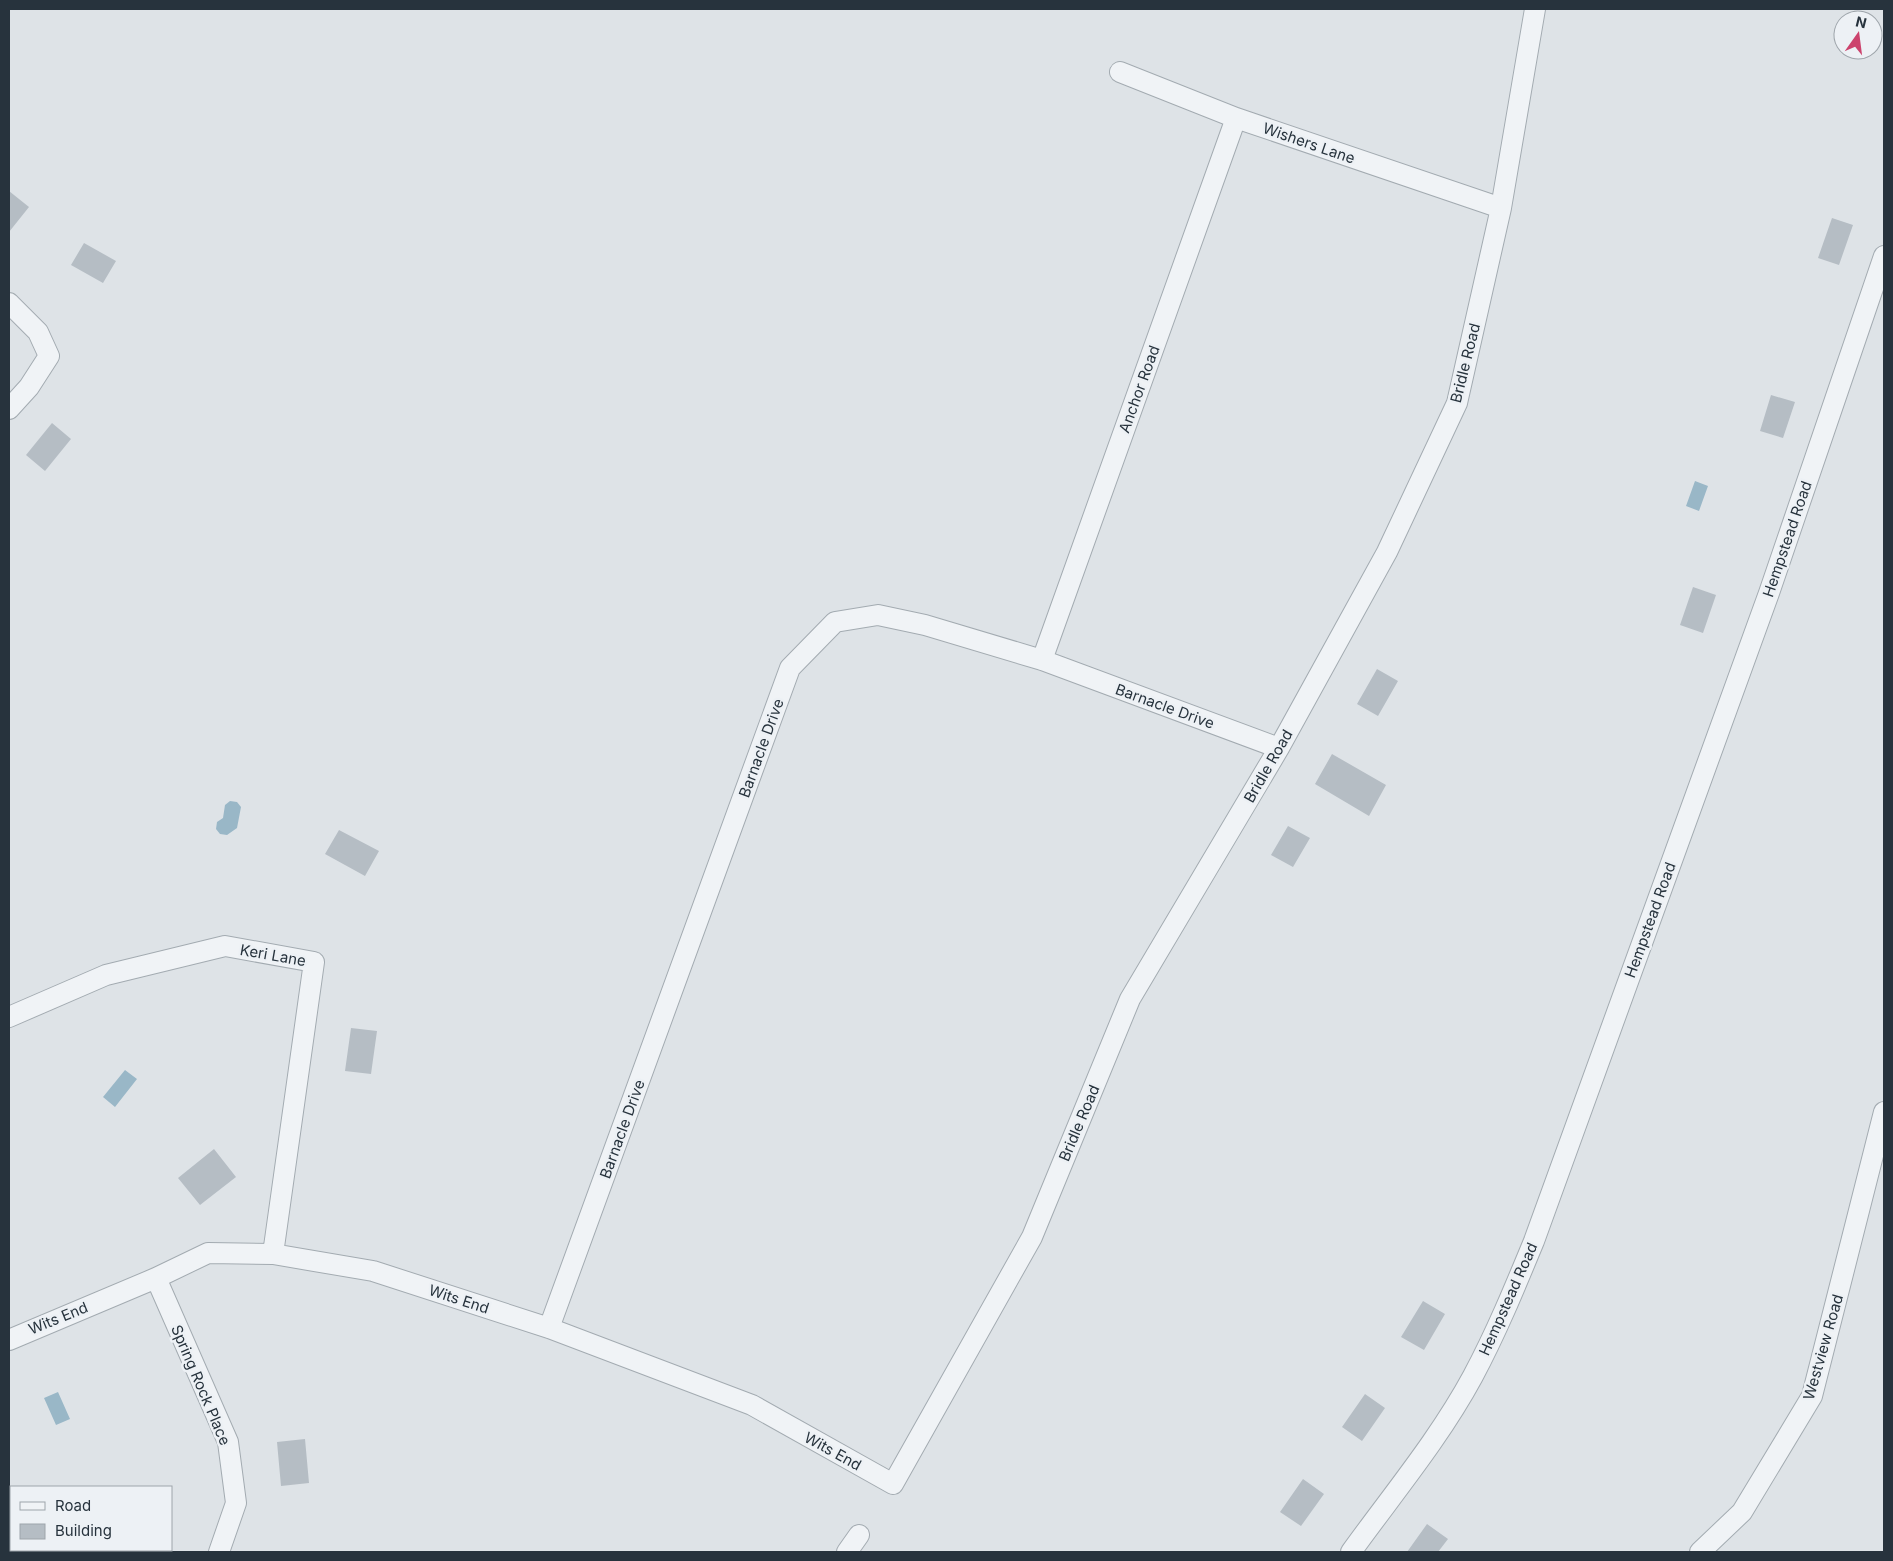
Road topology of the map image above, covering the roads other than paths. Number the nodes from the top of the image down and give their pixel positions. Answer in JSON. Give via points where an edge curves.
{"nodes":[{"id":1,"x":1535,"y":9,"type":"edge"},
{"id":2,"x":1120,"y":72,"type":"dead end"},
{"id":3,"x":1236,"y":118,"type":"junction"},
{"id":4,"x":1501,"y":208,"type":"junction"},
{"id":5,"x":1884,"y":256,"type":"edge"},
{"id":6,"x":9,"y":303,"type":"edge"},
{"id":7,"x":9,"y":409,"type":"edge"},
{"id":8,"x":1042,"y":660,"type":"junction"},
{"id":9,"x":1279,"y":748,"type":"junction"},
{"id":10,"x":9,"y":1017,"type":"edge"},
{"id":11,"x":1884,"y":1112,"type":"edge"},
{"id":12,"x":272,"y":1254,"type":"junction"},
{"id":13,"x":156,"y":1278,"type":"junction"},
{"id":14,"x":549,"y":1328,"type":"junction"},
{"id":15,"x":9,"y":1340,"type":"edge"},
{"id":16,"x":893,"y":1484,"type":"joint"},
{"id":17,"x":859,"y":1535,"type":"dead end"},
{"id":18,"x":219,"y":1552,"type":"edge"},
{"id":19,"x":848,"y":1552,"type":"edge"},
{"id":20,"x":1351,"y":1552,"type":"edge"},
{"id":21,"x":1700,"y":1552,"type":"edge"}],
"edges":[{"from":1,"to":4,"type":"street","name":"Bridle Road"},
{"from":2,"to":3,"type":"street","name":"Wishers Lane"},
{"from":3,"to":4,"type":"street","name":"Wishers Lane"},
{"from":3,"to":8,"type":"street","name":"Anchor Road"},
{"from":4,"to":9,"type":"street","name":"Bridle Road","via":[[1457,403],[1387,552]]},
{"from":5,"to":20,"type":"street","name":"Hempstead Road","via":[[1769,593],[1514,1290],[1472,1378]]},
{"from":6,"to":7,"type":"street","via":[[38,332],[49,356],[29,387]]},
{"from":8,"to":9,"type":"street","name":"Barnacle Drive"},
{"from":8,"to":14,"type":"street","name":"Barnacle Drive","via":[[925,625],[878,615],[835,622],[790,668]]},
{"from":9,"to":16,"type":"street","name":"Bridle Road","via":[[1130,999],[1032,1237]]},
{"from":10,"to":12,"type":"street","name":"Keri Lane","via":[[106,975],[225,946],[314,962]]},
{"from":11,"to":21,"type":"street","name":"Westview Road","via":[[1812,1396],[1742,1512]]},
{"from":12,"to":13,"type":"street","name":"Wits End","via":[[208,1253]]},
{"from":12,"to":14,"type":"street","name":"Wits End","via":[[373,1271]]},
{"from":13,"to":15,"type":"street","name":"Wits End"},
{"from":13,"to":18,"type":"street","name":"Spring Rock Place","via":[[228,1442],[236,1503]]},
{"from":14,"to":16,"type":"street","name":"Wits End","via":[[752,1405]]},
{"from":17,"to":19,"type":"street"}]}
